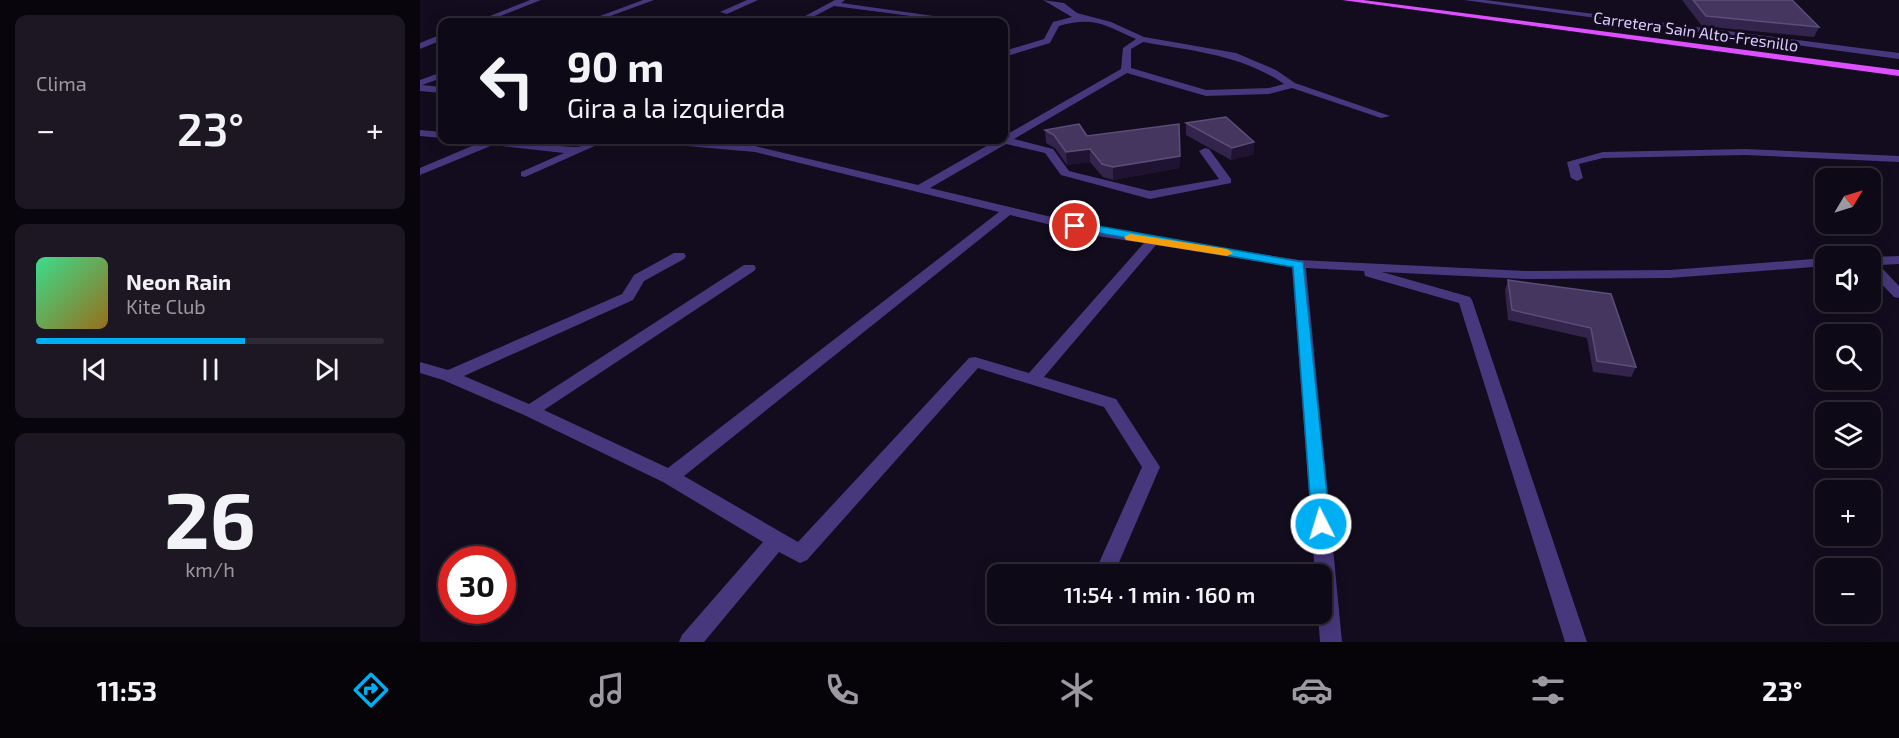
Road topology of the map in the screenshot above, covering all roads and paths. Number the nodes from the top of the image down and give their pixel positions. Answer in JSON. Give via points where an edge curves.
{"nodes":[{"id":1,"x":537,"y":0,"type":"edge"},
{"id":2,"x":650,"y":0,"type":"edge"},
{"id":3,"x":754,"y":0,"type":"edge"},
{"id":4,"x":1047,"y":0,"type":"edge"},
{"id":5,"x":1346,"y":0,"type":"edge"},
{"id":6,"x":1384,"y":0,"type":"edge"},
{"id":7,"x":1468,"y":0,"type":"edge"},
{"id":8,"x":837,"y":1,"type":"edge"},
{"id":9,"x":724,"y":12,"type":"dead end"},
{"id":10,"x":936,"y":16,"type":"junction"},
{"id":11,"x":490,"y":18,"type":"edge"},
{"id":12,"x":599,"y":18,"type":"edge"},
{"id":13,"x":805,"y":18,"type":"edge"},
{"id":14,"x":933,"y":18,"type":"edge"},
{"id":15,"x":948,"y":18,"type":"edge"},
{"id":16,"x":1081,"y":18,"type":"junction"},
{"id":17,"x":438,"y":39,"type":"edge"},
{"id":18,"x":1142,"y":39,"type":"junction"},
{"id":19,"x":420,"y":46,"type":"edge"},
{"id":20,"x":1008,"y":53,"type":"edge"},
{"id":21,"x":1899,"y":56,"type":"edge"},
{"id":22,"x":1126,"y":70,"type":"junction"},
{"id":23,"x":1899,"y":71,"type":"edge"},
{"id":24,"x":438,"y":76,"type":"edge"},
{"id":25,"x":420,"y":83,"type":"edge"},
{"id":26,"x":1292,"y":85,"type":"junction"},
{"id":27,"x":420,"y":88,"type":"edge"},
{"id":28,"x":438,"y":90,"type":"edge"},
{"id":29,"x":1385,"y":116,"type":"dead end"},
{"id":30,"x":420,"y":132,"type":"edge"},
{"id":31,"x":438,"y":134,"type":"edge"},
{"id":32,"x":1008,"y":138,"type":"edge"},
{"id":33,"x":1008,"y":141,"type":"edge"},
{"id":34,"x":478,"y":144,"type":"edge"},
{"id":35,"x":519,"y":144,"type":"edge"},
{"id":36,"x":594,"y":144,"type":"edge"},
{"id":37,"x":695,"y":144,"type":"edge"},
{"id":38,"x":744,"y":144,"type":"edge"},
{"id":39,"x":998,"y":144,"type":"edge"},
{"id":40,"x":737,"y":148,"type":"junction"},
{"id":41,"x":578,"y":151,"type":"junction"},
{"id":42,"x":1205,"y":152,"type":"edge"},
{"id":43,"x":1899,"y":159,"type":"edge"},
{"id":44,"x":420,"y":172,"type":"edge"},
{"id":45,"x":525,"y":174,"type":"dead end"},
{"id":46,"x":1577,"y":178,"type":"dead end"},
{"id":47,"x":921,"y":188,"type":"junction"},
{"id":48,"x":1010,"y":208,"type":"junction"},
{"id":49,"x":1153,"y":241,"type":"junction"},
{"id":50,"x":679,"y":256,"type":"dead end"},
{"id":51,"x":1899,"y":260,"type":"edge"},
{"id":52,"x":1881,"y":261,"type":"edge"},
{"id":53,"x":1815,"y":263,"type":"edge"},
{"id":54,"x":1299,"y":264,"type":"junction"},
{"id":55,"x":1344,"y":266,"type":"junction"},
{"id":56,"x":749,"y":268,"type":"dead end"},
{"id":57,"x":1881,"y":274,"type":"edge"},
{"id":58,"x":1899,"y":294,"type":"edge"},
{"id":59,"x":420,"y":367,"type":"edge"},
{"id":60,"x":449,"y":376,"type":"junction"},
{"id":61,"x":1033,"y":379,"type":"junction"},
{"id":62,"x":530,"y":411,"type":"junction"},
{"id":63,"x":670,"y":477,"type":"junction"},
{"id":64,"x":777,"y":540,"type":"junction"},
{"id":65,"x":1108,"y":564,"type":"edge"},
{"id":66,"x":690,"y":642,"type":"edge"},
{"id":67,"x":1331,"y":642,"type":"edge"},
{"id":68,"x":1576,"y":642,"type":"edge"}],
"edges":[{"from":1,"to":11,"type":"street"},
{"from":2,"to":12,"type":"street"},
{"from":3,"to":9,"type":"street"},
{"from":4,"to":16,"type":"street"},
{"from":5,"to":23,"type":"main road","name":"Carretera Sain Alto-Fresnillo"},
{"from":6,"to":23,"type":"main road"},
{"from":7,"to":21,"type":"street"},
{"from":8,"to":10,"type":"street"},
{"from":8,"to":13,"type":"street"},
{"from":10,"to":14,"type":"street"},
{"from":10,"to":15,"type":"street"},
{"from":16,"to":18,"type":"street","via":[[1108,24]]},
{"from":16,"to":20,"type":"street","via":[[1056,24],[1047,41]]},
{"from":17,"to":19,"type":"street"},
{"from":18,"to":22,"type":"street","via":[[1127,48]]},
{"from":18,"to":26,"type":"street","via":[[1233,55]]},
{"from":22,"to":26,"type":"street","via":[[1206,93],[1269,91]]},
{"from":22,"to":32,"type":"street"},
{"from":24,"to":25,"type":"street"},
{"from":26,"to":29,"type":"street"},
{"from":27,"to":28,"type":"street"},
{"from":30,"to":31,"type":"street"},
{"from":33,"to":42,"type":"street","via":[[1049,151],[1065,173],[1150,195],[1227,181]]},
{"from":34,"to":44,"type":"street"},
{"from":35,"to":41,"type":"street"},
{"from":36,"to":41,"type":"street"},
{"from":37,"to":40,"type":"street"},
{"from":38,"to":40,"type":"street"},
{"from":39,"to":47,"type":"street"},
{"from":40,"to":47,"type":"street"},
{"from":41,"to":45,"type":"street"},
{"from":43,"to":46,"type":"street","via":[[1745,152],[1603,155],[1573,162]]},
{"from":47,"to":48,"type":"street"},
{"from":48,"to":49,"type":"street","via":[[1097,232]]},
{"from":48,"to":63,"type":"street"},
{"from":49,"to":54,"type":"street"},
{"from":49,"to":61,"type":"street"},
{"from":50,"to":60,"type":"street","via":[[639,278],[628,297]]},
{"from":51,"to":52,"type":"street"},
{"from":53,"to":55,"type":"street","via":[[1670,274],[1527,275]]},
{"from":54,"to":55,"type":"street"},
{"from":54,"to":67,"type":"street"},
{"from":55,"to":68,"type":"street","via":[[1465,300]]},
{"from":56,"to":62,"type":"street"},
{"from":57,"to":58,"type":"street"},
{"from":59,"to":60,"type":"street"},
{"from":60,"to":62,"type":"street"},
{"from":61,"to":64,"type":"street","via":[[975,362],[800,554]]},
{"from":61,"to":65,"type":"street","via":[[1110,403],[1151,467]]},
{"from":62,"to":63,"type":"street"},
{"from":63,"to":64,"type":"street"},
{"from":64,"to":66,"type":"street"}]}
